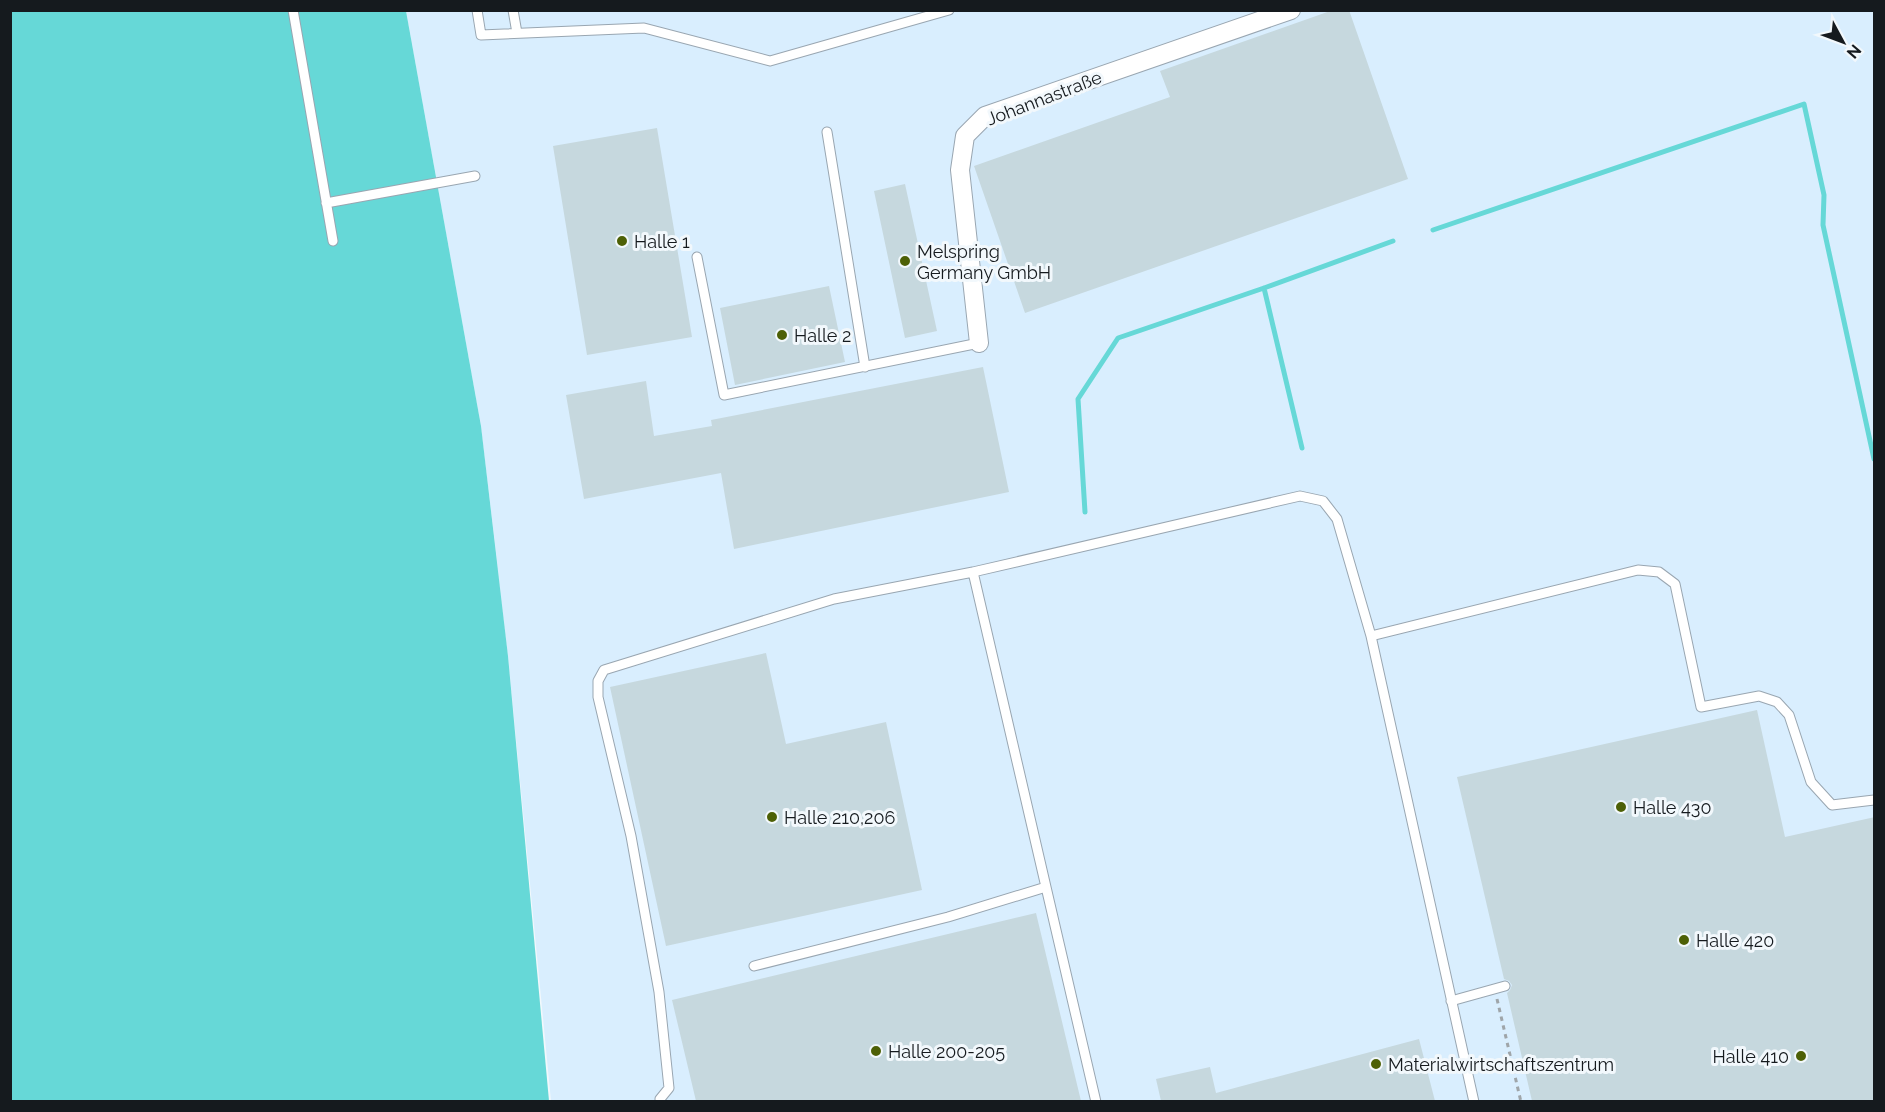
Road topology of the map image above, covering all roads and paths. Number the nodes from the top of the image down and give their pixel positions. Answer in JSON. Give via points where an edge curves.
{"nodes":[{"id":1,"x":293,"y":10,"type":"edge"},
{"id":2,"x":477,"y":10,"type":"edge"},
{"id":3,"x":513,"y":10,"type":"edge"},
{"id":4,"x":949,"y":10,"type":"edge"},
{"id":5,"x":1291,"y":10,"type":"edge"},
{"id":6,"x":517,"y":33,"type":"junction"},
{"id":7,"x":827,"y":132,"type":"dead end"},
{"id":8,"x":475,"y":176,"type":"dead end"},
{"id":9,"x":326,"y":203,"type":"junction"},
{"id":10,"x":333,"y":241,"type":"dead end"},
{"id":11,"x":697,"y":257,"type":"dead end"},
{"id":12,"x":979,"y":343,"type":"joint"},
{"id":13,"x":865,"y":367,"type":"junction"},
{"id":14,"x":973,"y":572,"type":"junction"},
{"id":15,"x":1371,"y":636,"type":"junction"},
{"id":16,"x":1875,"y":800,"type":"edge"},
{"id":17,"x":1046,"y":887,"type":"junction"},
{"id":18,"x":754,"y":966,"type":"dead end"},
{"id":19,"x":1505,"y":986,"type":"dead end"},
{"id":20,"x":1494,"y":989,"type":"junction"},
{"id":21,"x":1451,"y":1000,"type":"junction"},
{"id":22,"x":661,"y":1101,"type":"edge"},
{"id":23,"x":1096,"y":1101,"type":"edge"},
{"id":24,"x":1474,"y":1101,"type":"edge"},
{"id":25,"x":1521,"y":1101,"type":"edge"}],
"edges":[{"from":1,"to":9,"type":"lane"},
{"from":2,"to":6,"type":"lane","via":[[481,35]]},
{"from":3,"to":6,"type":"lane"},
{"from":4,"to":6,"type":"lane","via":[[770,61],[644,28]]},
{"from":5,"to":12,"type":"street","name":"Johannastraße","via":[[985,116],[965,136],[960,170]]},
{"from":7,"to":13,"type":"lane"},
{"from":8,"to":9,"type":"lane"},
{"from":9,"to":10,"type":"lane"},
{"from":11,"to":13,"type":"lane","via":[[724,395]]},
{"from":12,"to":13,"type":"lane"},
{"from":14,"to":15,"type":"lane","via":[[1300,496],[1323,501],[1337,519]]},
{"from":14,"to":17,"type":"lane"},
{"from":14,"to":22,"type":"lane","via":[[834,599],[604,670],[598,681],[598,697],[630,836],[658,992],[669,1088]]},
{"from":15,"to":16,"type":"lane","via":[[1638,570],[1659,572],[1675,584],[1701,707],[1759,696],[1777,702],[1790,715],[1811,782],[1832,805]]},
{"from":15,"to":21,"type":"lane"},
{"from":17,"to":18,"type":"lane","via":[[948,917]]},
{"from":17,"to":23,"type":"lane"},
{"from":19,"to":20,"type":"lane"},
{"from":20,"to":21,"type":"lane"},
{"from":20,"to":25,"type":"path"},
{"from":21,"to":24,"type":"lane"}]}
